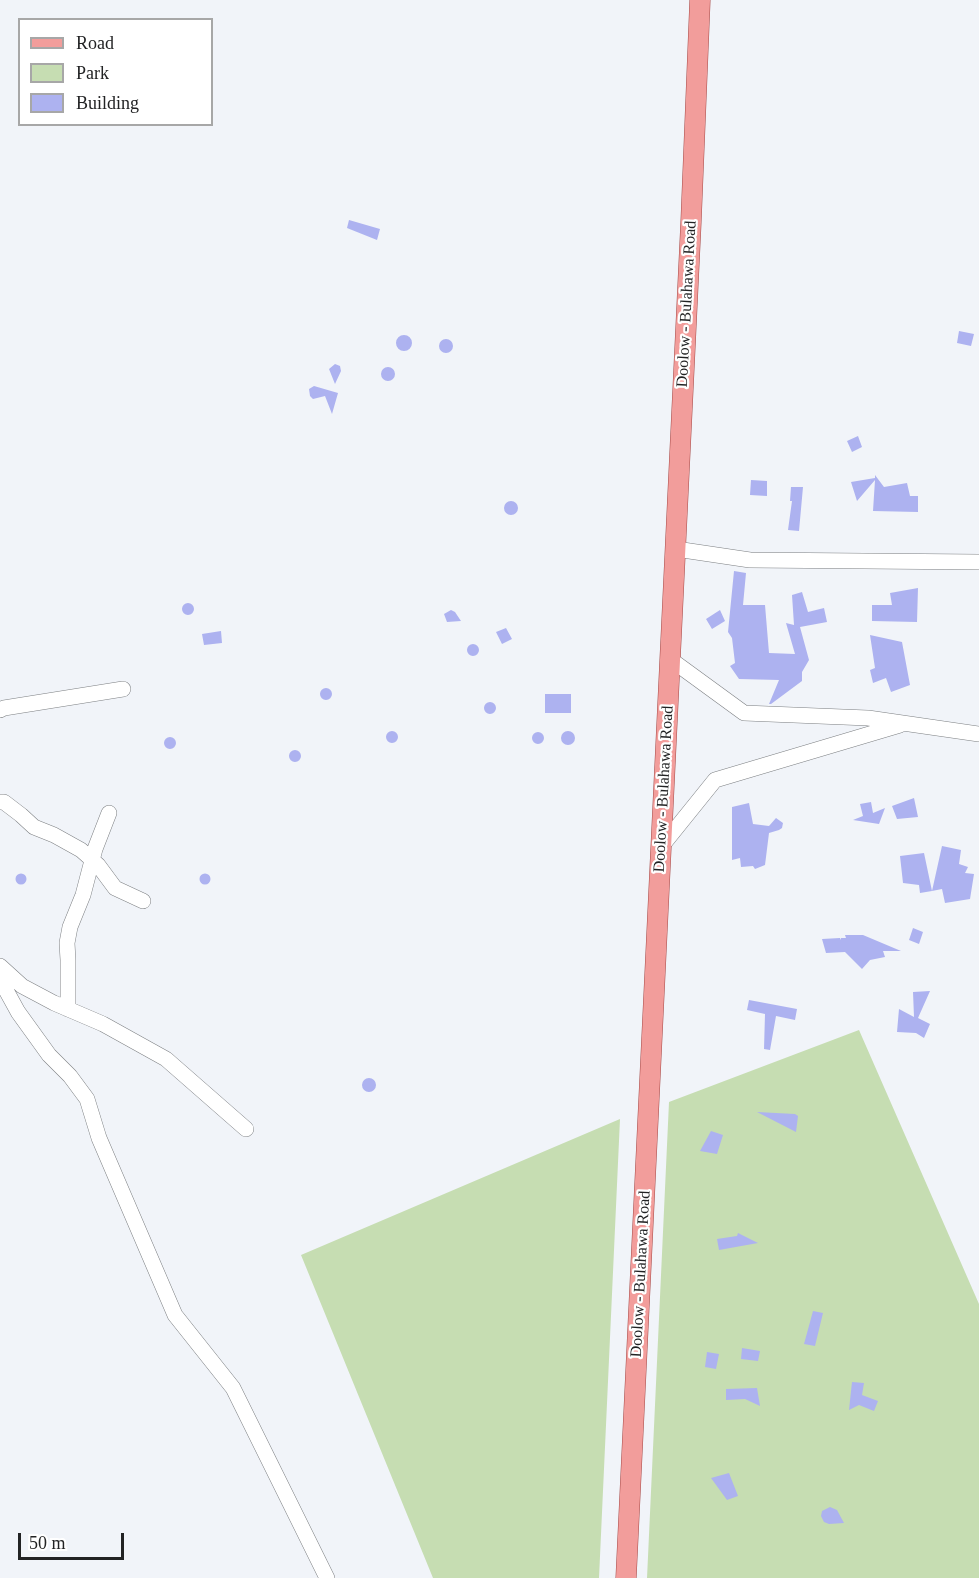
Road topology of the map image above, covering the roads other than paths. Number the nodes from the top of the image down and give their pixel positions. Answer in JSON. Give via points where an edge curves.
{"nodes":[{"id":1,"x":700,"y":0,"type":"edge"},
{"id":2,"x":676,"y":549,"type":"junction"},
{"id":3,"x":979,"y":562,"type":"edge"},
{"id":4,"x":670,"y":659,"type":"junction"},
{"id":5,"x":123,"y":689,"type":"dead end"},
{"id":6,"x":0,"y":710,"type":"edge"},
{"id":7,"x":907,"y":723,"type":"junction"},
{"id":8,"x":979,"y":734,"type":"edge"},
{"id":9,"x":0,"y":802,"type":"edge"},
{"id":10,"x":109,"y":813,"type":"dead end"},
{"id":11,"x":661,"y":847,"type":"junction"},
{"id":12,"x":92,"y":861,"type":"junction"},
{"id":13,"x":143,"y":901,"type":"dead end"},
{"id":14,"x":0,"y":966,"type":"edge"},
{"id":15,"x":0,"y":979,"type":"edge"},
{"id":16,"x":68,"y":1009,"type":"junction"},
{"id":17,"x":246,"y":1129,"type":"dead end"},
{"id":18,"x":327,"y":1578,"type":"edge"},
{"id":19,"x":626,"y":1578,"type":"edge"}],
"edges":[{"from":1,"to":2,"type":"main road","name":"Doolow - Bulahawa Road"},
{"from":2,"to":3,"type":"street","via":[[750,560]]},
{"from":2,"to":4,"type":"main road","name":"Doolow - Bulahawa Road"},
{"from":4,"to":7,"type":"street","via":[[744,713]]},
{"from":4,"to":11,"type":"main road","name":"Doolow - Bulahawa Road"},
{"from":5,"to":6,"type":"street"},
{"from":7,"to":8,"type":"street"},
{"from":7,"to":11,"type":"street","via":[[715,780]]},
{"from":9,"to":12,"type":"street","via":[[34,828],[81,850]]},
{"from":10,"to":12,"type":"street"},
{"from":11,"to":19,"type":"main road","name":"Doolow - Bulahawa Road"},
{"from":12,"to":13,"type":"street","via":[[115,888]]},
{"from":12,"to":16,"type":"street","via":[[67,943]]},
{"from":14,"to":16,"type":"street","via":[[22,986]]},
{"from":15,"to":18,"type":"street","via":[[49,1055],[87,1099],[99,1138],[175,1315],[233,1388]]},
{"from":16,"to":17,"type":"street","via":[[166,1059]]}]}
